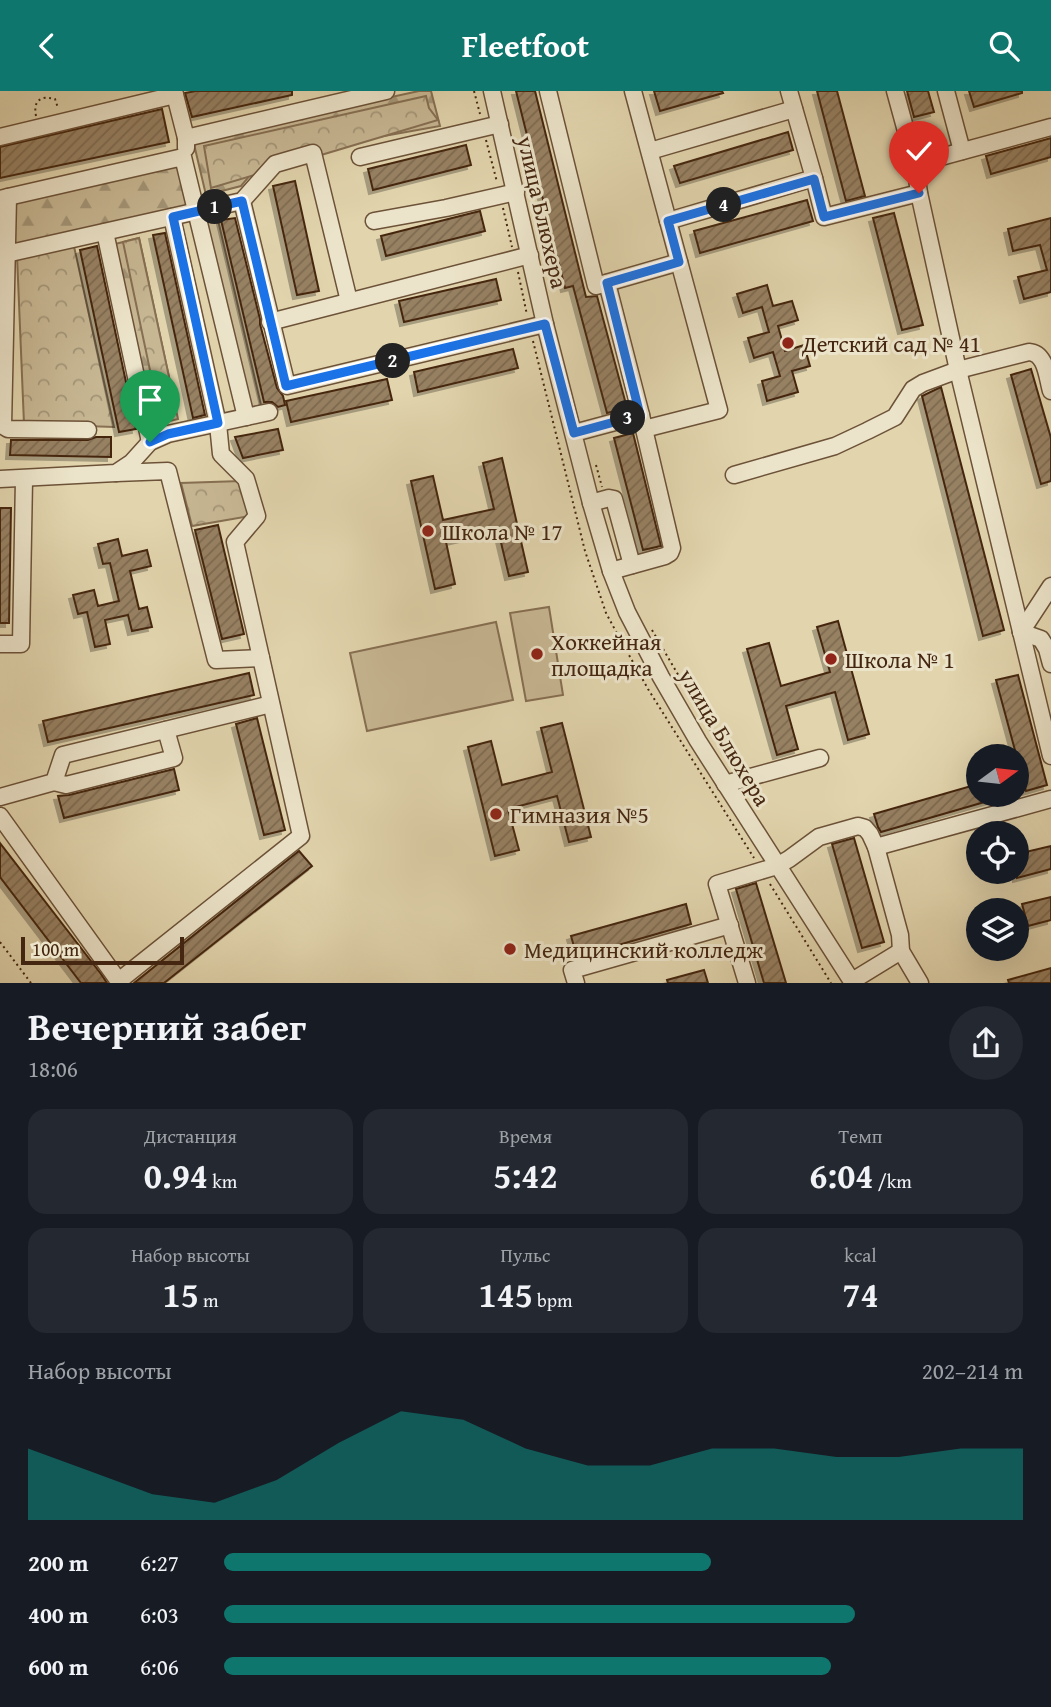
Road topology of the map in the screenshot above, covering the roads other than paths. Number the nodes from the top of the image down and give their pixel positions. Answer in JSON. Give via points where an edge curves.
{"nodes":[{"id":1,"x":386,"y":91,"type":"edge"},
{"id":2,"x":492,"y":91,"type":"edge"},
{"id":3,"x":548,"y":91,"type":"edge"},
{"id":4,"x":633,"y":91,"type":"edge"},
{"id":5,"x":789,"y":91,"type":"edge"},
{"id":6,"x":895,"y":91,"type":"edge"},
{"id":7,"x":946,"y":91,"type":"edge"},
{"id":8,"x":174,"y":93,"type":"edge"},
{"id":9,"x":794,"y":109,"type":"junction"},
{"id":10,"x":500,"y":124,"type":"junction"},
{"id":11,"x":1051,"y":127,"type":"edge"},
{"id":12,"x":0,"y":137,"type":"edge"},
{"id":13,"x":186,"y":138,"type":"junction"},
{"id":14,"x":650,"y":151,"type":"junction"},
{"id":15,"x":962,"y":151,"type":"junction"},
{"id":16,"x":183,"y":157,"type":"junction"},
{"id":17,"x":360,"y":157,"type":"dead end"},
{"id":18,"x":915,"y":164,"type":"junction"},
{"id":19,"x":814,"y":179,"type":"junction"},
{"id":20,"x":516,"y":192,"type":"junction"},
{"id":21,"x":919,"y":193,"type":"junction"},
{"id":22,"x":4,"y":198,"type":"edge"},
{"id":23,"x":242,"y":201,"type":"junction"},
{"id":24,"x":196,"y":211,"type":"junction"},
{"id":25,"x":173,"y":217,"type":"junction"},
{"id":26,"x":374,"y":221,"type":"dead end"},
{"id":27,"x":668,"y":221,"type":"junction"},
{"id":28,"x":105,"y":232,"type":"junction"},
{"id":29,"x":6,"y":254,"type":"junction"},
{"id":30,"x":530,"y":255,"type":"junction"},
{"id":31,"x":679,"y":262,"type":"junction"},
{"id":32,"x":607,"y":283,"type":"junction"},
{"id":33,"x":349,"y":301,"type":"junction"},
{"id":34,"x":270,"y":322,"type":"junction"},
{"id":35,"x":545,"y":324,"type":"junction"},
{"id":36,"x":958,"y":370,"type":"junction"},
{"id":37,"x":1051,"y":391,"type":"edge"},
{"id":38,"x":269,"y":412,"type":"dead end"},
{"id":39,"x":246,"y":417,"type":"junction"},
{"id":40,"x":642,"y":422,"type":"junction"},
{"id":41,"x":218,"y":423,"type":"junction"},
{"id":42,"x":88,"y":430,"type":"dead end"},
{"id":43,"x":574,"y":433,"type":"junction"},
{"id":44,"x":150,"y":442,"type":"junction"},
{"id":45,"x":116,"y":473,"type":"junction"},
{"id":46,"x":734,"y":475,"type":"dead end"},
{"id":47,"x":0,"y":479,"type":"edge"},
{"id":48,"x":24,"y":479,"type":"junction"},
{"id":49,"x":591,"y":503,"type":"junction"},
{"id":50,"x":632,"y":565,"type":"junction"},
{"id":51,"x":611,"y":571,"type":"junction"},
{"id":52,"x":1051,"y":586,"type":"edge"},
{"id":53,"x":1021,"y":632,"type":"junction"},
{"id":54,"x":0,"y":644,"type":"edge"},
{"id":55,"x":261,"y":658,"type":"junction"},
{"id":56,"x":1051,"y":664,"type":"edge"},
{"id":57,"x":271,"y":704,"type":"junction"},
{"id":58,"x":166,"y":730,"type":"junction"},
{"id":59,"x":1051,"y":757,"type":"edge"},
{"id":60,"x":820,"y":758,"type":"dead end"},
{"id":61,"x":54,"y":782,"type":"junction"},
{"id":62,"x":725,"y":784,"type":"junction"},
{"id":63,"x":0,"y":797,"type":"edge"},
{"id":64,"x":1051,"y":799,"type":"edge"},
{"id":65,"x":0,"y":816,"type":"edge"},
{"id":66,"x":876,"y":847,"type":"junction"},
{"id":67,"x":777,"y":866,"type":"junction"},
{"id":68,"x":730,"y":925,"type":"junction"},
{"id":69,"x":901,"y":951,"type":"junction"},
{"id":70,"x":120,"y":981,"type":"edge"},
{"id":71,"x":576,"y":982,"type":"edge"},
{"id":72,"x":747,"y":982,"type":"edge"},
{"id":73,"x":853,"y":982,"type":"edge"},
{"id":74,"x":920,"y":982,"type":"edge"}],
"edges":[{"from":1,"to":13,"type":"street"},
{"from":2,"to":10,"type":"street","name":"улица Блюхера"},
{"from":3,"to":32,"type":"street","via":[[596,286]]},
{"from":4,"to":14,"type":"street"},
{"from":5,"to":9,"type":"street"},
{"from":6,"to":18,"type":"street"},
{"from":7,"to":15,"type":"street"},
{"from":8,"to":12,"type":"street"},
{"from":8,"to":13,"type":"street"},
{"from":9,"to":14,"type":"street"},
{"from":9,"to":19,"type":"street"},
{"from":10,"to":17,"type":"street"},
{"from":10,"to":20,"type":"street","name":"улица Блюхера"},
{"from":11,"to":15,"type":"street"},
{"from":13,"to":16,"type":"street"},
{"from":14,"to":27,"type":"street"},
{"from":15,"to":18,"type":"street"},
{"from":16,"to":22,"type":"street"},
{"from":16,"to":24,"type":"street"},
{"from":18,"to":21,"type":"street"},
{"from":19,"to":21,"type":"street","via":[[824,217]]},
{"from":19,"to":27,"type":"street"},
{"from":20,"to":26,"type":"street"},
{"from":20,"to":30,"type":"street","name":"улица Блюхера"},
{"from":21,"to":36,"type":"street"},
{"from":22,"to":29,"type":"street"},
{"from":23,"to":24,"type":"street"},
{"from":23,"to":33,"type":"street","via":[[275,164],[313,153]]},
{"from":23,"to":34,"type":"street"},
{"from":24,"to":25,"type":"street"},
{"from":24,"to":39,"type":"street"},
{"from":25,"to":28,"type":"street"},
{"from":25,"to":41,"type":"street"},
{"from":27,"to":31,"type":"street"},
{"from":28,"to":29,"type":"street"},
{"from":28,"to":44,"type":"street"},
{"from":29,"to":42,"type":"street","via":[[2,426]]},
{"from":30,"to":33,"type":"street"},
{"from":30,"to":35,"type":"street","name":"улица Блюхера"},
{"from":31,"to":32,"type":"street"},
{"from":31,"to":40,"type":"street","via":[[719,410]]},
{"from":32,"to":40,"type":"street"},
{"from":33,"to":34,"type":"street"},
{"from":34,"to":35,"type":"street","via":[[286,386]]},
{"from":35,"to":43,"type":"street","name":"улица Блюхера"},
{"from":36,"to":37,"type":"street","via":[[1035,352],[1041,357]]},
{"from":36,"to":46,"type":"street","via":[[913,389],[895,417],[867,431],[835,446]]},
{"from":36,"to":53,"type":"street"},
{"from":38,"to":39,"type":"street"},
{"from":39,"to":41,"type":"street"},
{"from":40,"to":43,"type":"street"},
{"from":40,"to":50,"type":"street","via":[[672,548],[664,556]]},
{"from":41,"to":44,"type":"street"},
{"from":41,"to":55,"type":"street","via":[[220,454],[246,479],[257,516],[234,542]]},
{"from":43,"to":49,"type":"street","name":"улица Блюхера"},
{"from":44,"to":45,"type":"street"},
{"from":45,"to":48,"type":"street"},
{"from":45,"to":55,"type":"street","via":[[168,471],[216,660]]},
{"from":47,"to":48,"type":"street"},
{"from":48,"to":54,"type":"street","via":[[21,644]]},
{"from":49,"to":50,"type":"street","via":[[614,499]]},
{"from":49,"to":51,"type":"street","name":"улица Блюхера"},
{"from":50,"to":51,"type":"street"},
{"from":51,"to":62,"type":"street","name":"улица Блюхера","via":[[661,677]]},
{"from":52,"to":53,"type":"street"},
{"from":53,"to":56,"type":"street","via":[[1041,639]]},
{"from":53,"to":59,"type":"street"},
{"from":55,"to":57,"type":"street"},
{"from":57,"to":58,"type":"street"},
{"from":57,"to":70,"type":"street","via":[[302,836]]},
{"from":58,"to":61,"type":"street","via":[[64,755]]},
{"from":58,"to":61,"type":"street","via":[[174,758],[66,785]]},
{"from":60,"to":62,"type":"street"},
{"from":61,"to":63,"type":"street"},
{"from":62,"to":67,"type":"street","name":"улица Блюхера"},
{"from":64,"to":66,"type":"street"},
{"from":65,"to":70,"type":"street"},
{"from":66,"to":67,"type":"street","via":[[865,828],[858,826],[819,837]]},
{"from":66,"to":69,"type":"street"},
{"from":67,"to":68,"type":"street","via":[[718,884]]},
{"from":67,"to":73,"type":"street","name":"улица Блюхера"},
{"from":68,"to":71,"type":"street","via":[[572,970]]},
{"from":68,"to":72,"type":"street"},
{"from":69,"to":73,"type":"street"},
{"from":69,"to":74,"type":"street"}]}
